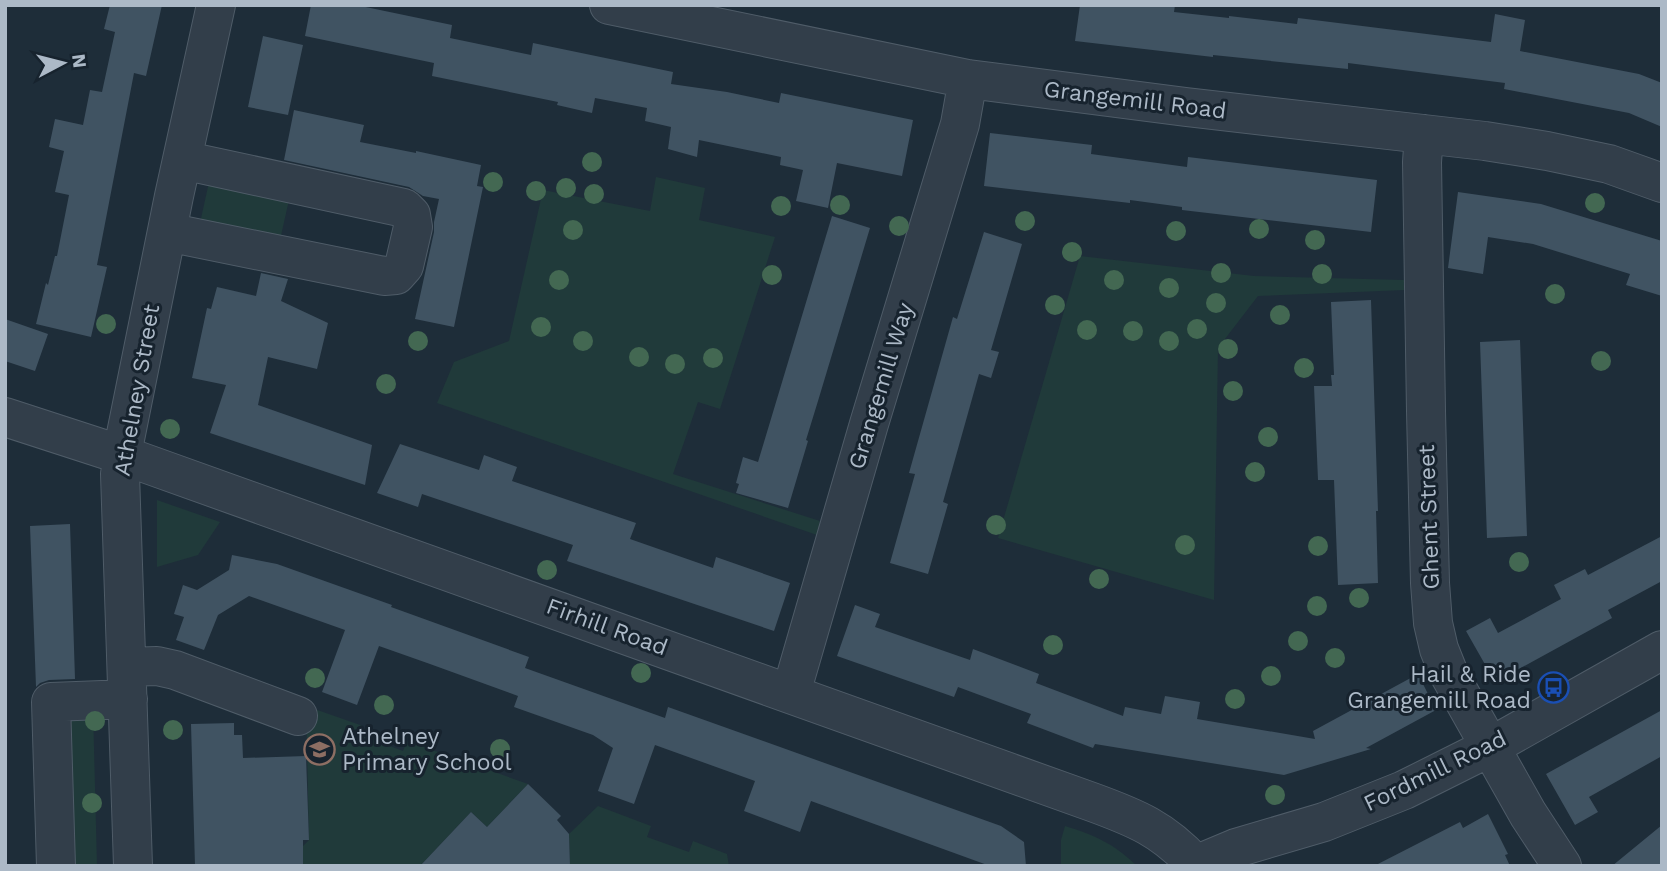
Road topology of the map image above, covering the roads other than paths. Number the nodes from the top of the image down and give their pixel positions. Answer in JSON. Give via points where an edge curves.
{"nodes":[{"id":1,"x":216,"y":5,"type":"edge"},
{"id":2,"x":609,"y":5,"type":"edge"},
{"id":3,"x":968,"y":79,"type":"junction"},
{"id":4,"x":1424,"y":134,"type":"junction"},
{"id":5,"x":182,"y":160,"type":"junction"},
{"id":6,"x":1662,"y":183,"type":"edge"},
{"id":7,"x":167,"y":232,"type":"junction"},
{"id":8,"x":5,"y":417,"type":"edge"},
{"id":9,"x":122,"y":455,"type":"junction"},
{"id":10,"x":1662,"y":650,"type":"edge"},
{"id":11,"x":127,"y":683,"type":"junction"},
{"id":12,"x":791,"y":693,"type":"junction"},
{"id":13,"x":298,"y":716,"type":"dead end"},
{"id":14,"x":1490,"y":747,"type":"junction"},
{"id":15,"x":1194,"y":865,"type":"edge"},
{"id":16,"x":55,"y":866,"type":"edge"},
{"id":17,"x":133,"y":866,"type":"edge"},
{"id":18,"x":1562,"y":866,"type":"edge"}],
"edges":[{"from":1,"to":5,"type":"street","name":"Athelney Street"},
{"from":2,"to":3,"type":"street","name":"Grangemill Road"},
{"from":3,"to":4,"type":"street","name":"Grangemill Road"},
{"from":3,"to":12,"type":"street","name":"Grangemill Way","via":[[960,124]]},
{"from":4,"to":6,"type":"street","name":"Grangemill Road","via":[[1547,151],[1609,164]]},
{"from":4,"to":14,"type":"street","name":"Ghent Street","via":[[1425,398],[1433,623],[1449,674]]},
{"from":5,"to":7,"type":"street","name":"Athelney Street"},
{"from":5,"to":7,"type":"street","via":[[404,208],[413,227],[404,266],[396,275],[384,276]]},
{"from":7,"to":9,"type":"street","name":"Athelney Street"},
{"from":8,"to":9,"type":"street","name":"Firhill Road"},
{"from":9,"to":11,"type":"street","name":"Athelney Street"},
{"from":9,"to":12,"type":"street","name":"Firhill Road"},
{"from":10,"to":14,"type":"street","name":"Fordmill Road"},
{"from":11,"to":13,"type":"street","via":[[158,666]]},
{"from":11,"to":16,"type":"street","via":[[51,702]]},
{"from":11,"to":17,"type":"street","name":"Athelney Street"},
{"from":12,"to":15,"type":"street","name":"Firhill Road","via":[[1120,812],[1164,835]]},
{"from":14,"to":15,"type":"street","name":"Fordmill Road","via":[[1362,808]]},
{"from":14,"to":18,"type":"street","name":"Ghent Street"}]}
